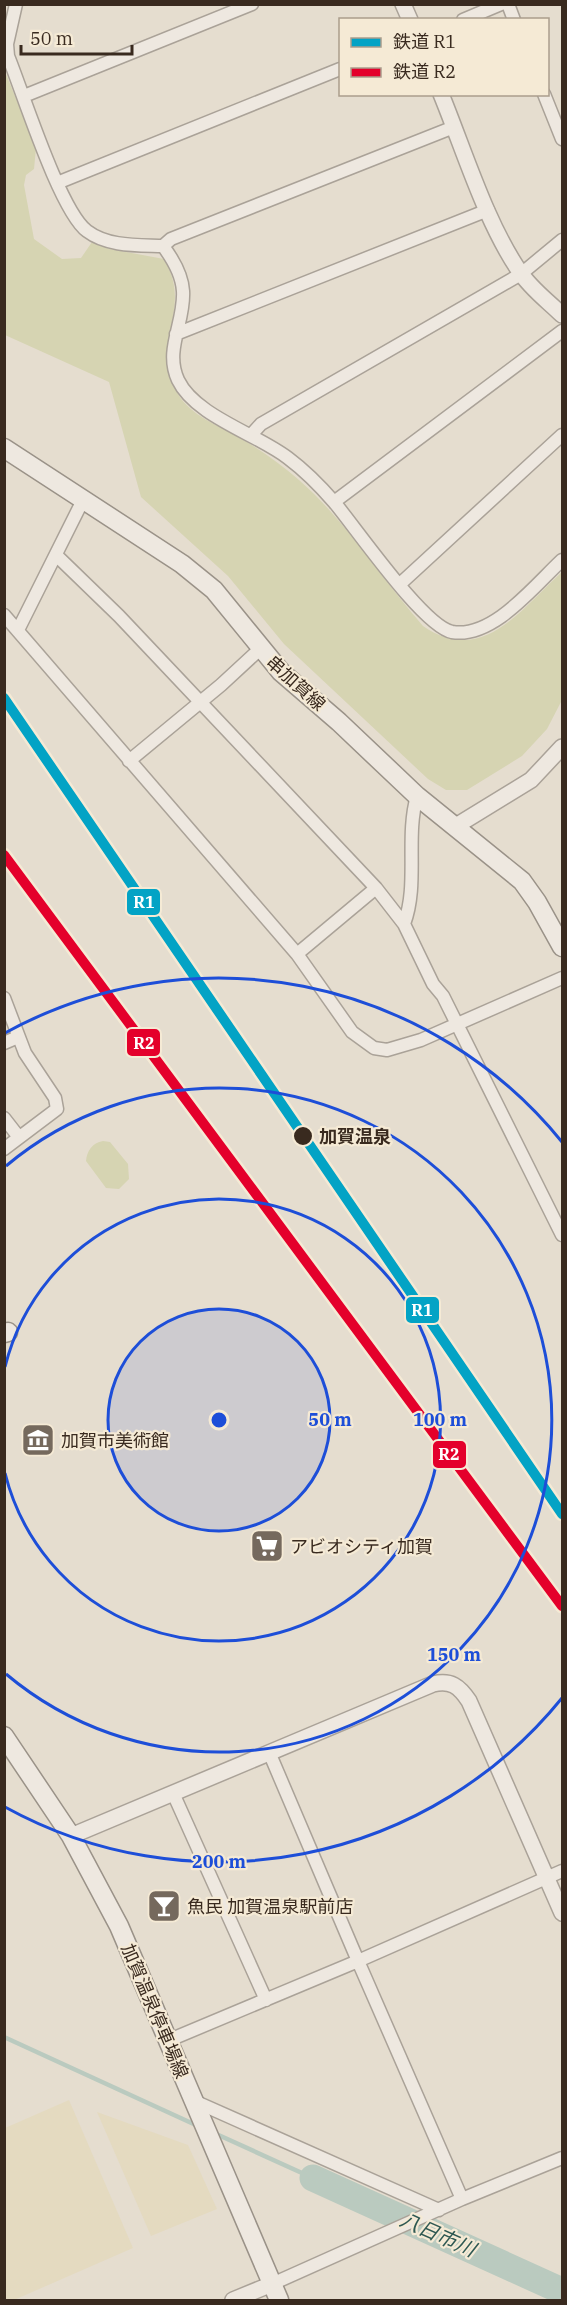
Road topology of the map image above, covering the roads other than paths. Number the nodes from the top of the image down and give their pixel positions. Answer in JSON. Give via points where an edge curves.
{"nodes":[{"id":1,"x":16,"y":4,"type":"edge"},
{"id":2,"x":252,"y":4,"type":"edge"},
{"id":3,"x":403,"y":4,"type":"edge"},
{"id":4,"x":501,"y":4,"type":"edge"},
{"id":5,"x":409,"y":18,"type":"edge"},
{"id":6,"x":468,"y":18,"type":"edge"},
{"id":7,"x":339,"y":69,"type":"edge"},
{"id":8,"x":24,"y":96,"type":"junction"},
{"id":9,"x":442,"y":96,"type":"edge"},
{"id":10,"x":545,"y":96,"type":"edge"},
{"id":11,"x":454,"y":127,"type":"junction"},
{"id":12,"x":562,"y":140,"type":"edge"},
{"id":13,"x":57,"y":183,"type":"junction"},
{"id":14,"x":488,"y":210,"type":"junction"},
{"id":15,"x":562,"y":240,"type":"edge"},
{"id":16,"x":163,"y":246,"type":"junction"},
{"id":17,"x":521,"y":274,"type":"junction"},
{"id":18,"x":562,"y":315,"type":"edge"},
{"id":19,"x":562,"y":331,"type":"edge"},
{"id":20,"x":176,"y":334,"type":"junction"},
{"id":21,"x":251,"y":435,"type":"junction"},
{"id":22,"x":562,"y":435,"type":"edge"},
{"id":23,"x":4,"y":448,"type":"edge"},
{"id":24,"x":83,"y":500,"type":"junction"},
{"id":25,"x":334,"y":502,"type":"junction"},
{"id":26,"x":56,"y":555,"type":"junction"},
{"id":27,"x":562,"y":560,"type":"edge"},
{"id":28,"x":400,"y":584,"type":"junction"},
{"id":29,"x":4,"y":615,"type":"edge"},
{"id":30,"x":18,"y":630,"type":"junction"},
{"id":31,"x":260,"y":649,"type":"junction"},
{"id":32,"x":199,"y":702,"type":"junction"},
{"id":33,"x":562,"y":747,"type":"edge"},
{"id":34,"x":129,"y":761,"type":"junction"},
{"id":35,"x":417,"y":796,"type":"junction"},
{"id":36,"x":456,"y":826,"type":"junction"},
{"id":37,"x":376,"y":888,"type":"junction"},
{"id":38,"x":404,"y":924,"type":"junction"},
{"id":39,"x":562,"y":947,"type":"edge"},
{"id":40,"x":297,"y":954,"type":"junction"},
{"id":41,"x":562,"y":978,"type":"edge"},
{"id":42,"x":4,"y":998,"type":"edge"},
{"id":43,"x":456,"y":1023,"type":"junction"},
{"id":44,"x":18,"y":1037,"type":"junction"},
{"id":45,"x":4,"y":1043,"type":"edge"},
{"id":46,"x":4,"y":1118,"type":"edge"},
{"id":47,"x":18,"y":1136,"type":"junction"},
{"id":48,"x":4,"y":1149,"type":"edge"},
{"id":49,"x":562,"y":1235,"type":"edge"},
{"id":50,"x":4,"y":1736,"type":"edge"},
{"id":51,"x":268,"y":1752,"type":"junction"},
{"id":52,"x":173,"y":1793,"type":"junction"},
{"id":53,"x":71,"y":1836,"type":"junction"},
{"id":54,"x":562,"y":1870,"type":"edge"},
{"id":55,"x":547,"y":1877,"type":"junction"},
{"id":56,"x":562,"y":1913,"type":"edge"},
{"id":57,"x":358,"y":1961,"type":"junction"},
{"id":58,"x":266,"y":2000,"type":"junction"},
{"id":59,"x":167,"y":2041,"type":"junction"},
{"id":60,"x":195,"y":2105,"type":"junction"},
{"id":61,"x":562,"y":2158,"type":"edge"},
{"id":62,"x":462,"y":2199,"type":"junction"},
{"id":63,"x":436,"y":2212,"type":"junction"},
{"id":64,"x":276,"y":2293,"type":"edge"},
{"id":65,"x":234,"y":2301,"type":"edge"}],
"edges":[{"from":1,"to":8,"type":"street","via":[[8,56]]},
{"from":2,"to":8,"type":"street"},
{"from":3,"to":5,"type":"street"},
{"from":4,"to":6,"type":"street"},
{"from":7,"to":13,"type":"street"},
{"from":8,"to":13,"type":"street"},
{"from":9,"to":11,"type":"street"},
{"from":10,"to":12,"type":"street"},
{"from":11,"to":14,"type":"street"},
{"from":11,"to":16,"type":"street","via":[[171,239]]},
{"from":13,"to":16,"type":"street","via":[[73,216],[88,232],[120,243]]},
{"from":14,"to":17,"type":"street"},
{"from":14,"to":20,"type":"street"},
{"from":15,"to":17,"type":"street"},
{"from":16,"to":20,"type":"street","via":[[173,260],[183,290]]},
{"from":17,"to":18,"type":"street"},
{"from":17,"to":21,"type":"street","via":[[261,424]]},
{"from":19,"to":25,"type":"street"},
{"from":20,"to":21,"type":"street","via":[[173,363],[183,389],[194,401]]},
{"from":21,"to":25,"type":"street","via":[[288,458]]},
{"from":22,"to":28,"type":"street"},
{"from":23,"to":24,"type":"main road","name":"串加賀線"},
{"from":24,"to":26,"type":"street"},
{"from":24,"to":31,"type":"main road","name":"串加賀線","via":[[208,585]]},
{"from":25,"to":28,"type":"street"},
{"from":26,"to":30,"type":"street"},
{"from":26,"to":32,"type":"street"},
{"from":27,"to":28,"type":"street","via":[[505,615],[470,632],[451,632],[435,625]]},
{"from":29,"to":30,"type":"street"},
{"from":30,"to":34,"type":"street"},
{"from":31,"to":32,"type":"street"},
{"from":31,"to":35,"type":"main road","name":"串加賀線"},
{"from":32,"to":34,"type":"street"},
{"from":32,"to":37,"type":"street"},
{"from":33,"to":36,"type":"street","via":[[531,780]]},
{"from":34,"to":40,"type":"street"},
{"from":35,"to":36,"type":"main road","name":"串加賀線"},
{"from":35,"to":38,"type":"street","via":[[412,813],[411,908]]},
{"from":36,"to":39,"type":"main road","name":"串加賀線","via":[[522,881]]},
{"from":37,"to":38,"type":"street"},
{"from":37,"to":40,"type":"street"},
{"from":38,"to":43,"type":"street"},
{"from":40,"to":43,"type":"street","via":[[352,1032],[374,1048],[387,1050],[421,1040]]},
{"from":41,"to":43,"type":"street"},
{"from":42,"to":44,"type":"street"},
{"from":43,"to":49,"type":"street"},
{"from":44,"to":45,"type":"street"},
{"from":44,"to":47,"type":"street","via":[[57,1109]]},
{"from":46,"to":47,"type":"street"},
{"from":47,"to":48,"type":"street"},
{"from":50,"to":53,"type":"main road","name":"加賀温泉停車場線"},
{"from":51,"to":52,"type":"street"},
{"from":51,"to":55,"type":"street","via":[[433,1684],[454,1684],[470,1701]]},
{"from":51,"to":57,"type":"street"},
{"from":52,"to":53,"type":"street"},
{"from":52,"to":58,"type":"street"},
{"from":53,"to":59,"type":"main road","name":"加賀温泉停車場線","via":[[119,1926]]},
{"from":54,"to":55,"type":"street"},
{"from":55,"to":56,"type":"street"},
{"from":55,"to":57,"type":"street"},
{"from":57,"to":58,"type":"street"},
{"from":57,"to":62,"type":"street"},
{"from":58,"to":59,"type":"street"},
{"from":59,"to":60,"type":"main road","name":"加賀温泉停車場線"},
{"from":60,"to":63,"type":"street"},
{"from":60,"to":64,"type":"main road","name":"加賀温泉停車場線"},
{"from":61,"to":62,"type":"street"},
{"from":62,"to":63,"type":"street"},
{"from":63,"to":64,"type":"street","via":[[378,2237]]},
{"from":64,"to":65,"type":"street"}]}
